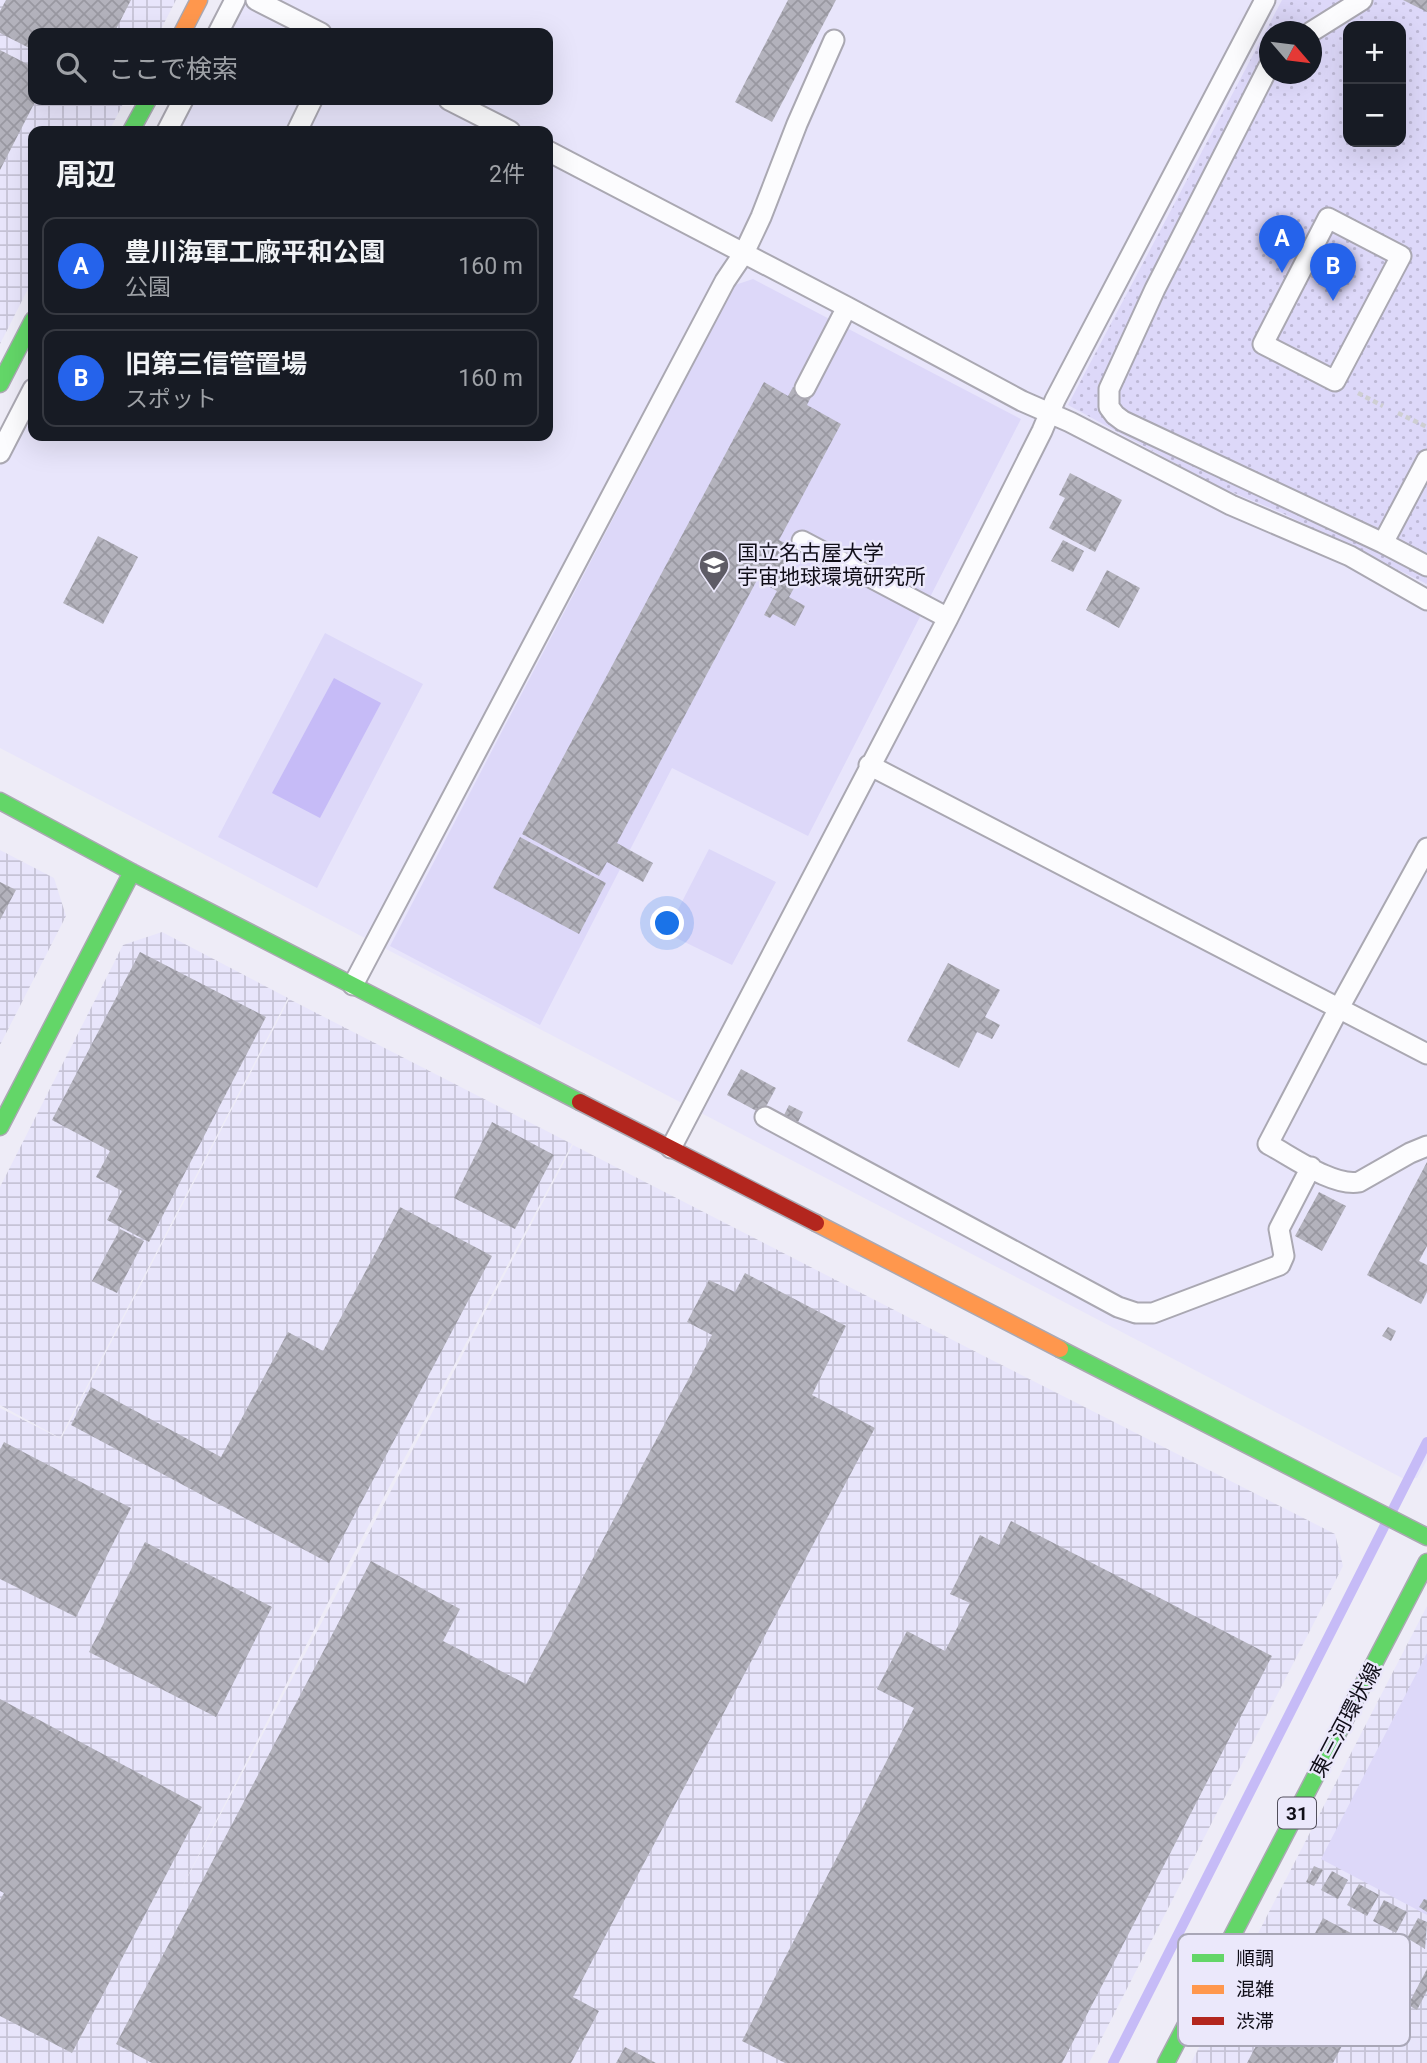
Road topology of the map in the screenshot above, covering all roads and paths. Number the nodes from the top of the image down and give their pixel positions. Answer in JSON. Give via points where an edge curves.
{"nodes":[{"id":1,"x":199,"y":0,"type":"edge"},
{"id":2,"x":235,"y":0,"type":"edge"},
{"id":3,"x":256,"y":0,"type":"edge"},
{"id":4,"x":1265,"y":0,"type":"edge"},
{"id":5,"x":1362,"y":0,"type":"edge"},
{"id":6,"x":1322,"y":25,"type":"edge"},
{"id":7,"x":185,"y":28,"type":"edge"},
{"id":8,"x":221,"y":28,"type":"edge"},
{"id":9,"x":310,"y":28,"type":"edge"},
{"id":10,"x":834,"y":40,"type":"dead end"},
{"id":11,"x":1259,"y":84,"type":"edge"},
{"id":12,"x":145,"y":105,"type":"edge"},
{"id":13,"x":180,"y":105,"type":"edge"},
{"id":14,"x":310,"y":105,"type":"edge"},
{"id":15,"x":459,"y":105,"type":"edge"},
{"id":16,"x":134,"y":126,"type":"edge"},
{"id":17,"x":170,"y":126,"type":"edge"},
{"id":18,"x":299,"y":126,"type":"edge"},
{"id":19,"x":500,"y":126,"type":"edge"},
{"id":20,"x":553,"y":154,"type":"edge"},
{"id":21,"x":744,"y":253,"type":"junction"},
{"id":22,"x":847,"y":307,"type":"junction"},
{"id":23,"x":28,"y":330,"type":"edge"},
{"id":24,"x":1263,"y":344,"type":"joint"},
{"id":25,"x":0,"y":384,"type":"edge"},
{"id":26,"x":805,"y":388,"type":"dead end"},
{"id":27,"x":28,"y":399,"type":"edge"},
{"id":28,"x":1049,"y":412,"type":"junction"},
{"id":29,"x":1398,"y":413,"type":"dead end"},
{"id":30,"x":1427,"y":428,"type":"edge"},
{"id":31,"x":0,"y":453,"type":"edge"},
{"id":32,"x":1427,"y":460,"type":"edge"},
{"id":33,"x":802,"y":541,"type":"dead end"},
{"id":34,"x":1384,"y":543,"type":"junction"},
{"id":35,"x":1427,"y":566,"type":"edge"},
{"id":36,"x":1427,"y":600,"type":"edge"},
{"id":37,"x":948,"y":618,"type":"junction"},
{"id":38,"x":869,"y":765,"type":"junction"},
{"id":39,"x":0,"y":801,"type":"edge"},
{"id":40,"x":1427,"y":848,"type":"edge"},
{"id":41,"x":132,"y":872,"type":"junction"},
{"id":42,"x":353,"y":985,"type":"junction"},
{"id":43,"x":1339,"y":1009,"type":"junction"},
{"id":44,"x":1427,"y":1054,"type":"edge"},
{"id":45,"x":765,"y":1117,"type":"dead end"},
{"id":46,"x":0,"y":1128,"type":"edge"},
{"id":47,"x":1427,"y":1146,"type":"edge"},
{"id":48,"x":671,"y":1148,"type":"junction"},
{"id":49,"x":1311,"y":1167,"type":"junction"},
{"id":50,"x":1427,"y":1537,"type":"edge"},
{"id":51,"x":1427,"y":1562,"type":"edge"},
{"id":52,"x":1233,"y":1934,"type":"edge"},
{"id":53,"x":1178,"y":2040,"type":"edge"},
{"id":54,"x":1166,"y":2063,"type":"edge"}],
"edges":[{"from":1,"to":7,"type":"street"},
{"from":2,"to":8,"type":"lane"},
{"from":3,"to":9,"type":"lane"},
{"from":4,"to":28,"type":"lane"},
{"from":5,"to":6,"type":"lane"},
{"from":10,"to":21,"type":"lane"},
{"from":11,"to":34,"type":"lane","via":[[1154,289],[1110,388],[1109,407],[1123,421]]},
{"from":12,"to":16,"type":"street"},
{"from":13,"to":17,"type":"lane"},
{"from":14,"to":18,"type":"lane"},
{"from":15,"to":19,"type":"lane"},
{"from":20,"to":21,"type":"lane"},
{"from":21,"to":22,"type":"lane"},
{"from":21,"to":42,"type":"lane","via":[[725,281]]},
{"from":22,"to":26,"type":"lane"},
{"from":22,"to":28,"type":"lane"},
{"from":23,"to":25,"type":"street"},
{"from":24,"to":24,"type":"lane","via":[[1328,218],[1401,256],[1335,381]]},
{"from":27,"to":31,"type":"lane"},
{"from":28,"to":36,"type":"lane","via":[[1231,505],[1350,556]]},
{"from":28,"to":37,"type":"lane"},
{"from":29,"to":30,"type":"path"},
{"from":32,"to":34,"type":"lane"},
{"from":33,"to":37,"type":"lane"},
{"from":34,"to":35,"type":"lane"},
{"from":37,"to":38,"type":"lane"},
{"from":38,"to":43,"type":"lane"},
{"from":38,"to":48,"type":"lane"},
{"from":39,"to":41,"type":"street"},
{"from":40,"to":43,"type":"lane"},
{"from":41,"to":42,"type":"street"},
{"from":41,"to":46,"type":"street"},
{"from":42,"to":48,"type":"street"},
{"from":43,"to":44,"type":"lane"},
{"from":43,"to":49,"type":"lane","via":[[1268,1144]]},
{"from":45,"to":49,"type":"lane","via":[[1136,1313],[1153,1313],[1280,1265],[1284,1256],[1279,1230]]},
{"from":47,"to":49,"type":"lane","via":[[1352,1183]]},
{"from":48,"to":50,"type":"street"},
{"from":51,"to":52,"type":"street","name":"東三河環状線","number":"31"},
{"from":53,"to":54,"type":"street","name":"東三河環状線","number":"31"}]}
